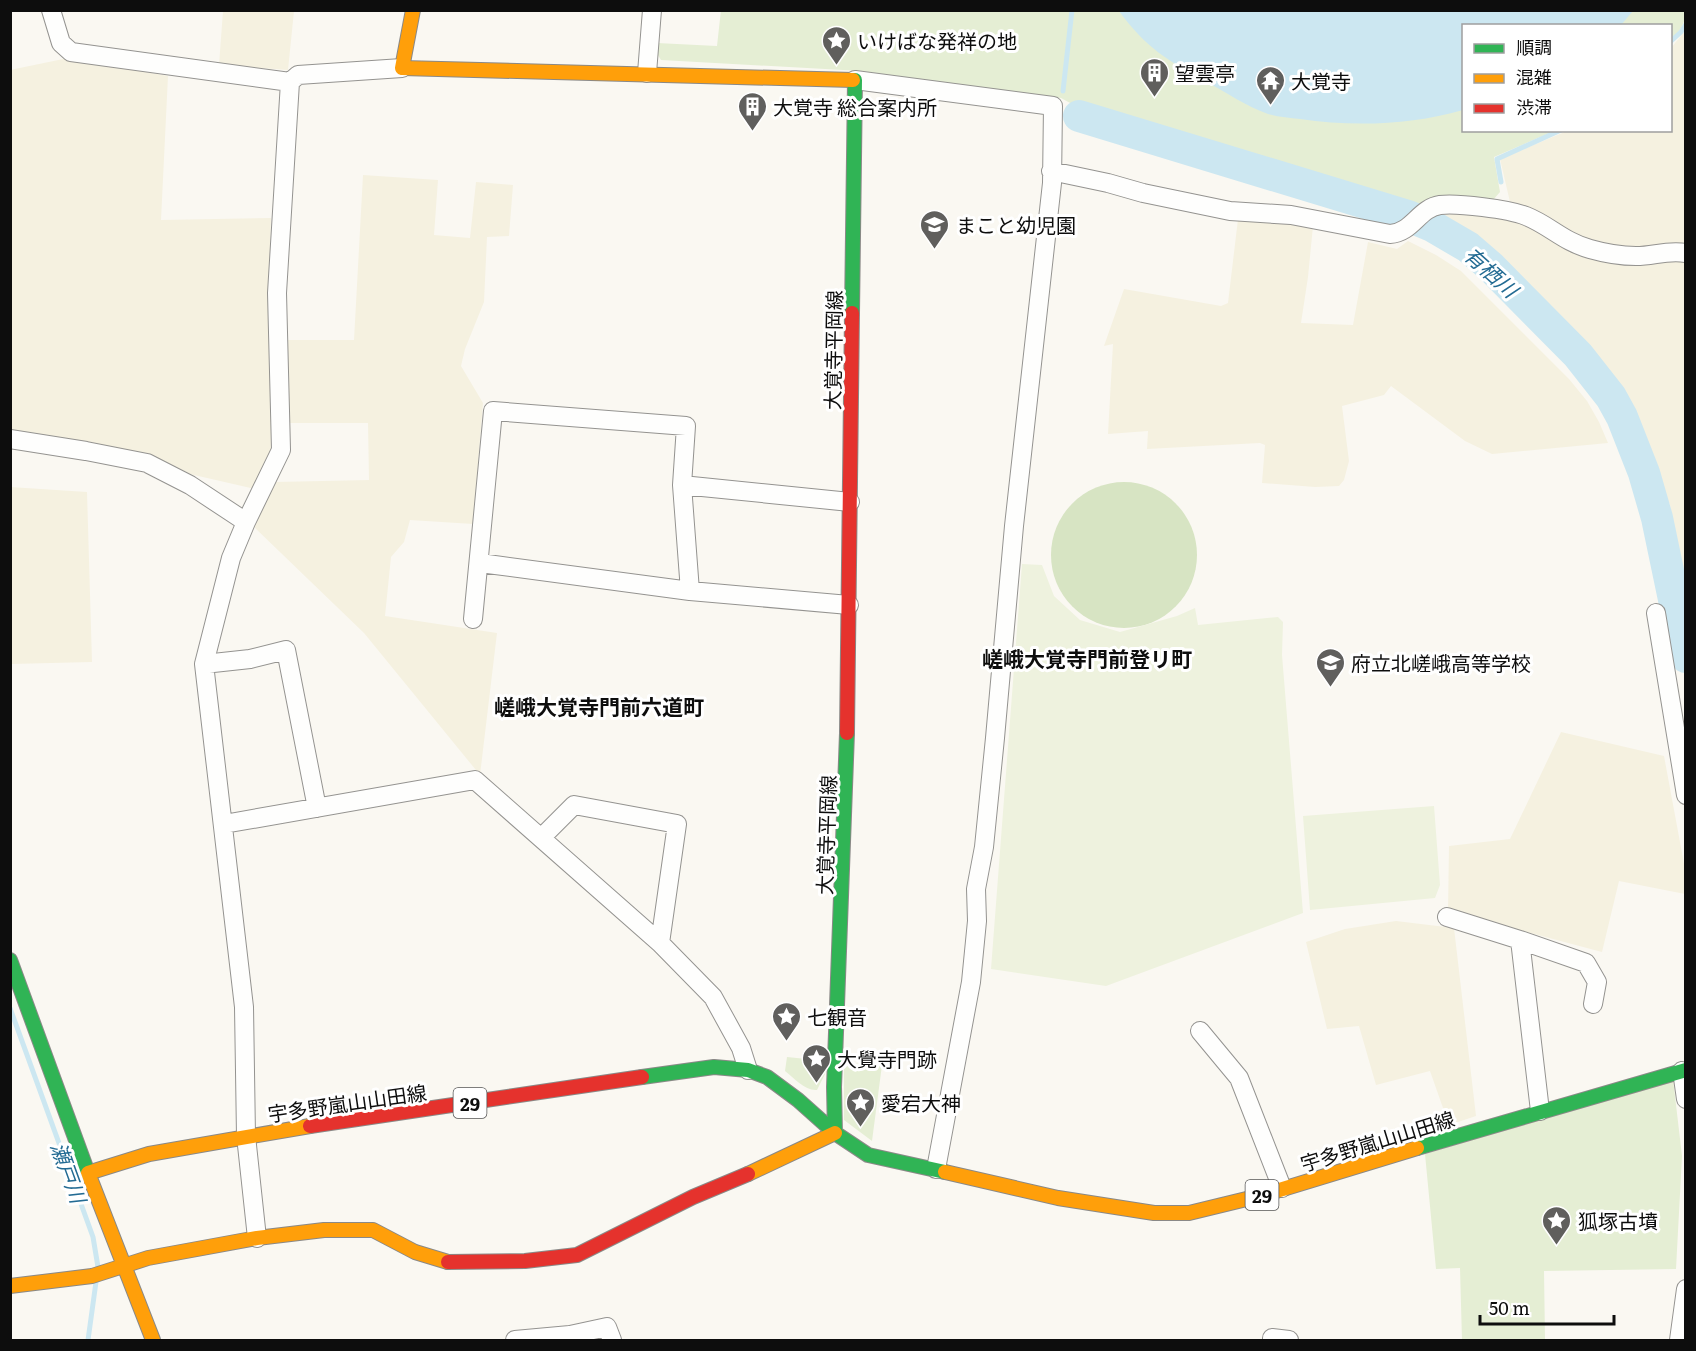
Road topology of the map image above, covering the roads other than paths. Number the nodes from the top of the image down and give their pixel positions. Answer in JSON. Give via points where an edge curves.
{"nodes":[{"id":1,"x":51,"y":10,"type":"edge"},
{"id":2,"x":412,"y":10,"type":"edge"},
{"id":3,"x":652,"y":10,"type":"edge"},
{"id":4,"x":402,"y":68,"type":"junction"},
{"id":5,"x":647,"y":73,"type":"junction"},
{"id":6,"x":855,"y":80,"type":"junction"},
{"id":7,"x":290,"y":82,"type":"junction"},
{"id":8,"x":1051,"y":171,"type":"junction"},
{"id":9,"x":1686,"y":253,"type":"edge"},
{"id":10,"x":10,"y":439,"type":"edge"},
{"id":11,"x":682,"y":485,"type":"junction"},
{"id":12,"x":850,"y":502,"type":"junction"},
{"id":13,"x":246,"y":522,"type":"junction"},
{"id":14,"x":480,"y":563,"type":"junction"},
{"id":15,"x":690,"y":591,"type":"junction"},
{"id":16,"x":849,"y":605,"type":"junction"},
{"id":17,"x":1656,"y":614,"type":"dead end"},
{"id":18,"x":473,"y":619,"type":"dead end"},
{"id":19,"x":204,"y":664,"type":"junction"},
{"id":20,"x":1686,"y":795,"type":"edge"},
{"id":21,"x":317,"y":808,"type":"junction"},
{"id":22,"x":224,"y":824,"type":"junction"},
{"id":23,"x":541,"y":838,"type":"junction"},
{"id":24,"x":1447,"y":917,"type":"dead end"},
{"id":25,"x":1520,"y":940,"type":"junction"},
{"id":26,"x":660,"y":943,"type":"junction"},
{"id":27,"x":10,"y":960,"type":"edge"},
{"id":28,"x":1593,"y":1004,"type":"dead end"},
{"id":29,"x":1200,"y":1031,"type":"dead end"},
{"id":30,"x":748,"y":1070,"type":"junction"},
{"id":31,"x":1684,"y":1070,"type":"edge"},
{"id":32,"x":1686,"y":1099,"type":"edge"},
{"id":33,"x":1540,"y":1111,"type":"junction"},
{"id":34,"x":835,"y":1133,"type":"junction"},
{"id":35,"x":246,"y":1136,"type":"junction"},
{"id":36,"x":936,"y":1169,"type":"junction"},
{"id":37,"x":88,"y":1173,"type":"junction"},
{"id":38,"x":1282,"y":1188,"type":"junction"},
{"id":39,"x":257,"y":1238,"type":"junction"},
{"id":40,"x":124,"y":1266,"type":"junction"},
{"id":41,"x":10,"y":1286,"type":"edge"},
{"id":42,"x":1686,"y":1289,"type":"edge"},
{"id":43,"x":153,"y":1341,"type":"edge"},
{"id":44,"x":515,"y":1341,"type":"edge"},
{"id":45,"x":612,"y":1341,"type":"edge"},
{"id":46,"x":1272,"y":1341,"type":"edge"},
{"id":47,"x":1289,"y":1341,"type":"edge"},
{"id":48,"x":1679,"y":1341,"type":"edge"}],
"edges":[{"from":1,"to":7,"type":"street","via":[[61,43],[70,52]]},
{"from":2,"to":4,"type":"main road"},
{"from":3,"to":5,"type":"street"},
{"from":4,"to":5,"type":"main road"},
{"from":4,"to":7,"type":"street","via":[[298,75]]},
{"from":5,"to":6,"type":"main road"},
{"from":6,"to":8,"type":"street","via":[[1053,106]]},
{"from":6,"to":12,"type":"main road","name":"大覚寺平岡線"},
{"from":7,"to":13,"type":"street","via":[[277,293],[281,450]]},
{"from":8,"to":9,"type":"street","via":[[1230,211],[1291,215],[1390,234],[1405,230],[1438,205],[1504,210],[1527,216],[1570,243],[1593,250],[1636,256]]},
{"from":8,"to":36,"type":"street","via":[[984,847],[976,889],[971,982]]},
{"from":10,"to":13,"type":"street","via":[[147,463],[190,484]]},
{"from":11,"to":12,"type":"street"},
{"from":11,"to":14,"type":"street","via":[[686,426],[493,411]]},
{"from":11,"to":15,"type":"street"},
{"from":12,"to":16,"type":"main road","name":"大覚寺平岡線"},
{"from":13,"to":19,"type":"street","via":[[231,558]]},
{"from":14,"to":15,"type":"street"},
{"from":14,"to":18,"type":"street"},
{"from":15,"to":16,"type":"street"},
{"from":16,"to":34,"type":"main road","name":"大覚寺平岡線"},
{"from":17,"to":20,"type":"street"},
{"from":19,"to":21,"type":"street","via":[[286,650]]},
{"from":19,"to":22,"type":"street"},
{"from":21,"to":22,"type":"street"},
{"from":21,"to":23,"type":"street","via":[[475,780]]},
{"from":22,"to":35,"type":"street","via":[[244,1007]]},
{"from":23,"to":26,"type":"street"},
{"from":23,"to":26,"type":"street","via":[[574,805],[677,824]]},
{"from":24,"to":25,"type":"street"},
{"from":25,"to":28,"type":"street","via":[[1587,963],[1596,982]]},
{"from":25,"to":33,"type":"street"},
{"from":26,"to":30,"type":"street","via":[[713,997],[741,1048]]},
{"from":27,"to":37,"type":"main road"},
{"from":29,"to":38,"type":"street","via":[[1239,1078]]},
{"from":30,"to":34,"type":"main road","name":"宇多野嵐山山田線","number":"29","via":[[783,1088]]},
{"from":30,"to":35,"type":"main road","name":"宇多野嵐山山田線","number":"29","via":[[699,1069]]},
{"from":31,"to":32,"type":"street"},
{"from":31,"to":33,"type":"main road","name":"宇多野嵐山山田線","number":"29"},
{"from":33,"to":38,"type":"main road","name":"宇多野嵐山山田線","number":"29"},
{"from":34,"to":36,"type":"main road","name":"宇多野嵐山山田線","number":"29","via":[[868,1155]]},
{"from":34,"to":39,"type":"main road","via":[[577,1255],[525,1261],[449,1262],[415,1252],[373,1230],[324,1230]]},
{"from":35,"to":37,"type":"main road","name":"宇多野嵐山山田線","number":"29","via":[[149,1154]]},
{"from":35,"to":39,"type":"street"},
{"from":36,"to":38,"type":"main road","name":"宇多野嵐山山田線","number":"29","via":[[1058,1198],[1154,1213],[1189,1213]]},
{"from":37,"to":40,"type":"main road"},
{"from":39,"to":40,"type":"main road"},
{"from":40,"to":41,"type":"main road","via":[[92,1276]]},
{"from":40,"to":43,"type":"main road"},
{"from":42,"to":48,"type":"street"},
{"from":44,"to":45,"type":"street","via":[[607,1327]]},
{"from":46,"to":47,"type":"street"}]}
